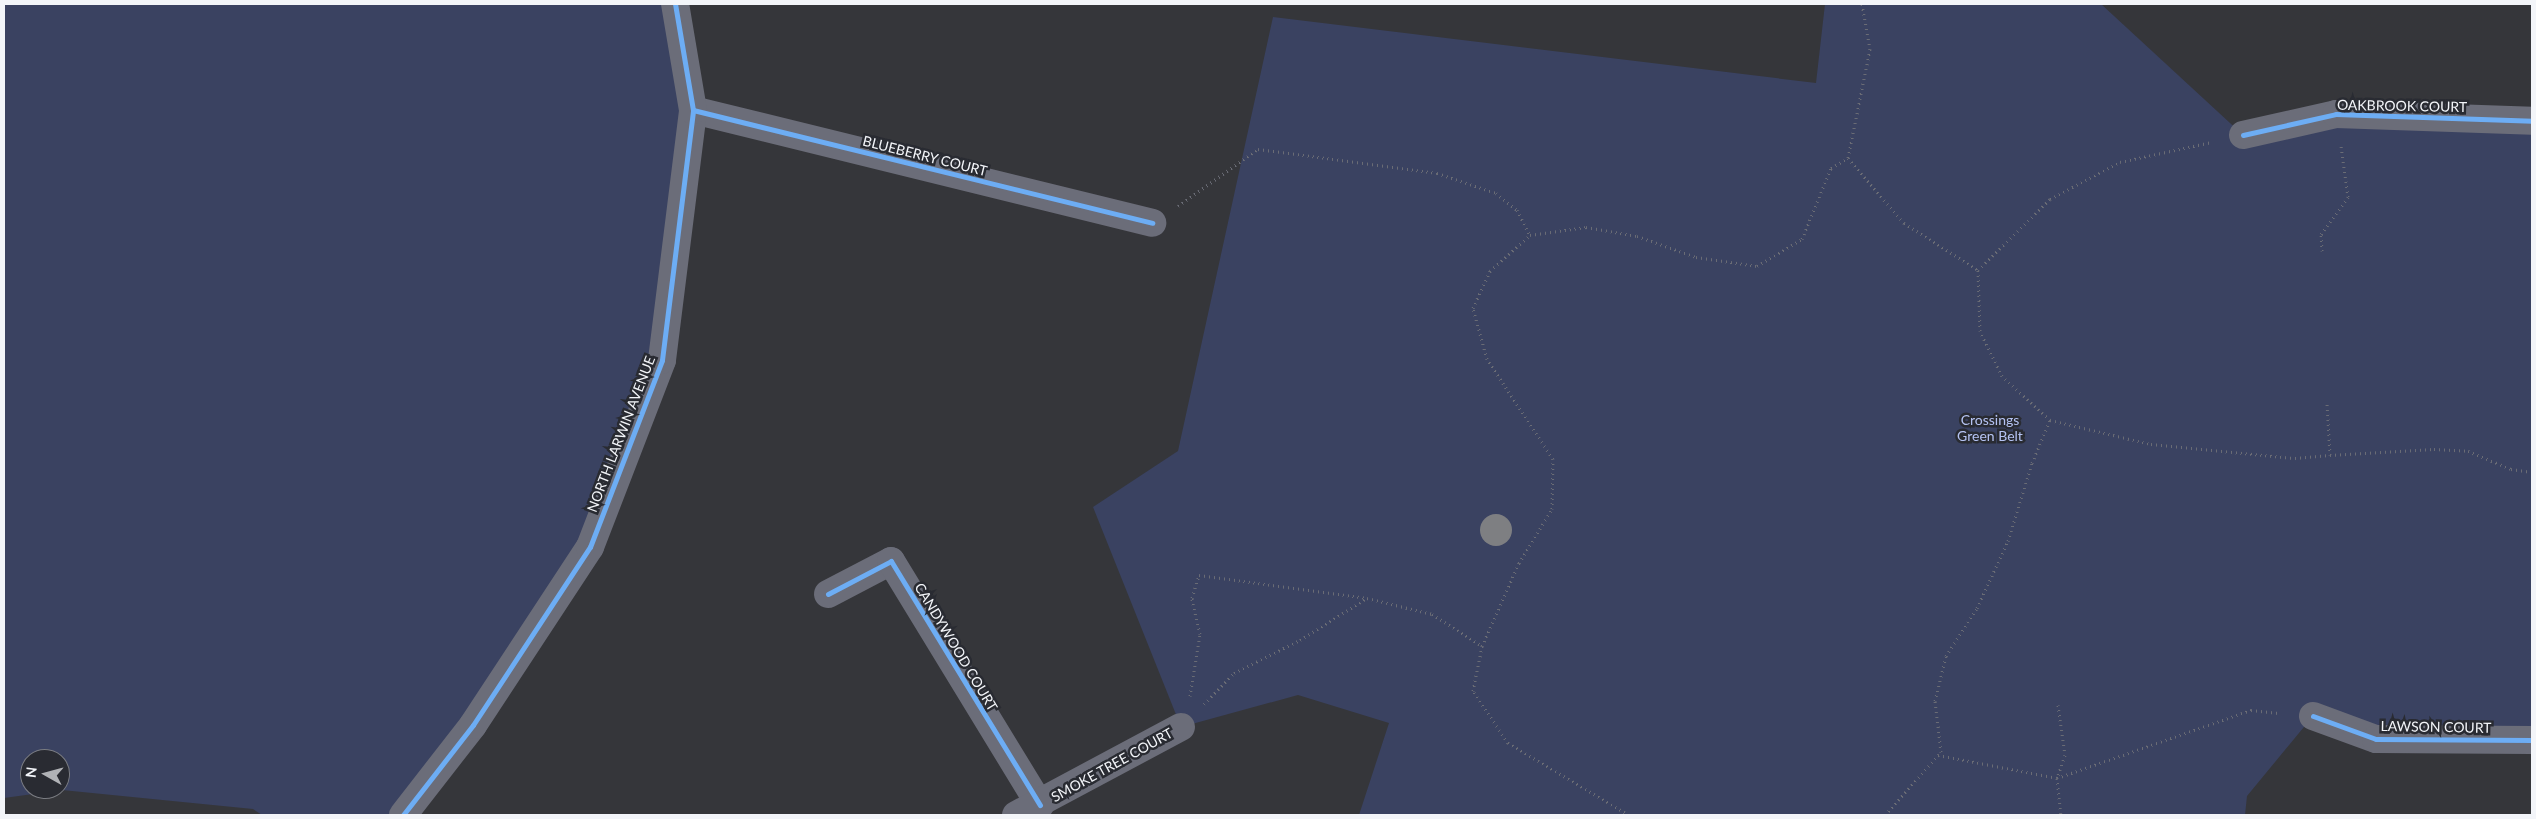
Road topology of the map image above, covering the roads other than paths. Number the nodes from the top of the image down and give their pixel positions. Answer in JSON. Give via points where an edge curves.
{"nodes":[{"id":1,"x":675,"y":4,"type":"edge"},
{"id":2,"x":693,"y":110,"type":"junction"},
{"id":3,"x":2532,"y":121,"type":"edge"},
{"id":4,"x":2243,"y":135,"type":"road end"},
{"id":5,"x":1152,"y":224,"type":"road end"},
{"id":6,"x":828,"y":594,"type":"dead end"},
{"id":7,"x":2313,"y":716,"type":"road end"},
{"id":8,"x":1181,"y":727,"type":"road end"},
{"id":9,"x":2532,"y":740,"type":"edge"},
{"id":10,"x":1028,"y":810,"type":"edge"},
{"id":11,"x":403,"y":815,"type":"edge"}],
"edges":[{"from":1,"to":2,"type":"street","name":"NORTH LARWIN AVENUE"},
{"from":2,"to":5,"type":"street","name":"BLUEBERRY COURT"},
{"from":2,"to":11,"type":"street","name":"NORTH LARWIN AVENUE","via":[[662,360],[590,547],[474,725]]},
{"from":3,"to":4,"type":"street","name":"OAKBROOK COURT","via":[[2336,114]]},
{"from":6,"to":10,"type":"street","name":"CANDYWOOD COURT","via":[[891,561]]},
{"from":7,"to":9,"type":"street","name":"LAWSON COURT","via":[[2376,739]]},
{"from":8,"to":10,"type":"street","name":"SMOKE TREE COURT"}]}
